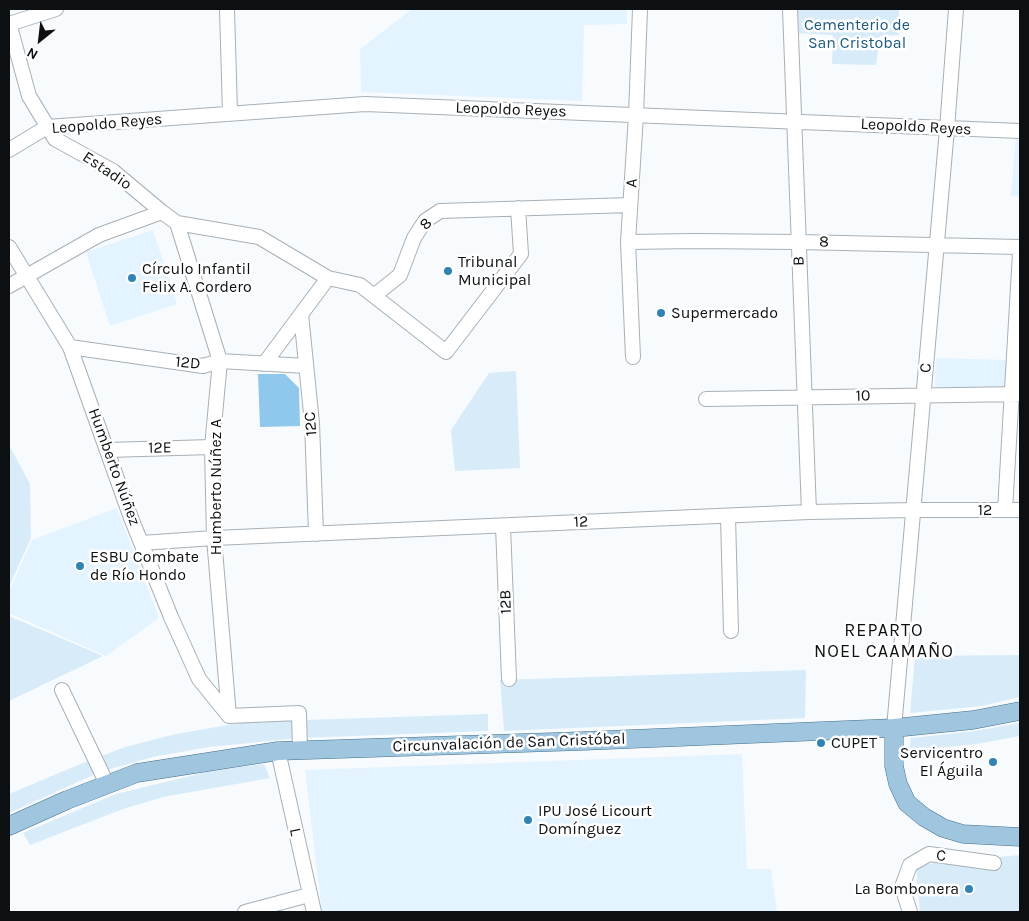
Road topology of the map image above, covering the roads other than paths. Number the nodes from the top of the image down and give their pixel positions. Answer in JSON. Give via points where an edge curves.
{"nodes":[{"id":1,"x":56,"y":9,"type":"edge"},
{"id":2,"x":228,"y":9,"type":"edge"},
{"id":3,"x":640,"y":9,"type":"edge"},
{"id":4,"x":790,"y":9,"type":"edge"},
{"id":5,"x":956,"y":9,"type":"edge"},
{"id":6,"x":9,"y":24,"type":"edge"},
{"id":7,"x":230,"y":113,"type":"junction"},
{"id":8,"x":636,"y":115,"type":"junction"},
{"id":9,"x":794,"y":121,"type":"junction"},
{"id":10,"x":47,"y":128,"type":"junction"},
{"id":11,"x":948,"y":129,"type":"junction"},
{"id":12,"x":1020,"y":131,"type":"edge"},
{"id":13,"x":9,"y":150,"type":"edge"},
{"id":14,"x":630,"y":204,"type":"junction"},
{"id":15,"x":518,"y":208,"type":"junction"},
{"id":16,"x":162,"y":212,"type":"junction"},
{"id":17,"x":178,"y":223,"type":"junction"},
{"id":18,"x":628,"y":242,"type":"junction"},
{"id":19,"x":798,"y":242,"type":"junction"},
{"id":20,"x":937,"y":245,"type":"junction"},
{"id":21,"x":9,"y":247,"type":"edge"},
{"id":22,"x":1020,"y":247,"type":"edge"},
{"id":23,"x":1020,"y":253,"type":"edge"},
{"id":24,"x":26,"y":276,"type":"junction"},
{"id":25,"x":328,"y":278,"type":"junction"},
{"id":26,"x":9,"y":286,"type":"edge"},
{"id":27,"x":375,"y":295,"type":"junction"},
{"id":28,"x":301,"y":314,"type":"junction"},
{"id":29,"x":70,"y":347,"type":"junction"},
{"id":30,"x":633,"y":357,"type":"dead end"},
{"id":31,"x":220,"y":361,"type":"junction"},
{"id":32,"x":264,"y":364,"type":"junction"},
{"id":33,"x":306,"y":366,"type":"junction"},
{"id":34,"x":1016,"y":394,"type":"edge"},
{"id":35,"x":923,"y":395,"type":"junction"},
{"id":36,"x":804,"y":398,"type":"junction"},
{"id":37,"x":706,"y":399,"type":"dead end"},
{"id":38,"x":212,"y":447,"type":"junction"},
{"id":39,"x":107,"y":450,"type":"junction"},
{"id":40,"x":913,"y":510,"type":"junction"},
{"id":41,"x":1005,"y":510,"type":"junction"},
{"id":42,"x":1020,"y":510,"type":"edge"},
{"id":43,"x":809,"y":512,"type":"junction"},
{"id":44,"x":728,"y":516,"type":"junction"},
{"id":45,"x":503,"y":526,"type":"junction"},
{"id":46,"x":316,"y":534,"type":"junction"},
{"id":47,"x":214,"y":538,"type":"junction"},
{"id":48,"x":141,"y":542,"type":"junction"},
{"id":49,"x":730,"y":631,"type":"dead end"},
{"id":50,"x":509,"y":679,"type":"dead end"},
{"id":51,"x":62,"y":690,"type":"dead end"},
{"id":52,"x":1020,"y":711,"type":"edge"},
{"id":53,"x":229,"y":716,"type":"junction"},
{"id":54,"x":894,"y":728,"type":"junction"},
{"id":55,"x":300,"y":750,"type":"junction"},
{"id":56,"x":278,"y":751,"type":"junction"},
{"id":57,"x":106,"y":784,"type":"junction"},
{"id":58,"x":9,"y":826,"type":"edge"},
{"id":59,"x":1020,"y":836,"type":"edge"},
{"id":60,"x":994,"y":863,"type":"dead end"},
{"id":61,"x":309,"y":895,"type":"junction"},
{"id":62,"x":245,"y":912,"type":"edge"},
{"id":63,"x":314,"y":912,"type":"edge"},
{"id":64,"x":910,"y":912,"type":"edge"}],
"edges":[{"from":1,"to":6,"type":"street"},
{"from":2,"to":7,"type":"street"},
{"from":3,"to":8,"type":"street","name":"A"},
{"from":4,"to":9,"type":"street","name":"B"},
{"from":5,"to":11,"type":"street","name":"C"},
{"from":6,"to":10,"type":"street","name":"Estadio","via":[[29,96]]},
{"from":7,"to":8,"type":"street","name":"Leopoldo Reyes","via":[[365,104]]},
{"from":7,"to":10,"type":"street","name":"Leopoldo Reyes"},
{"from":8,"to":9,"type":"street","name":"Leopoldo Reyes"},
{"from":8,"to":14,"type":"street","name":"A"},
{"from":9,"to":11,"type":"street","name":"Leopoldo Reyes"},
{"from":9,"to":19,"type":"street","name":"B"},
{"from":10,"to":13,"type":"street","name":"Leopoldo Reyes"},
{"from":10,"to":16,"type":"street","name":"Estadio","via":[[55,139],[113,171]]},
{"from":11,"to":12,"type":"street","name":"Leopoldo Reyes"},
{"from":11,"to":20,"type":"street","name":"C"},
{"from":14,"to":15,"type":"street","name":"8"},
{"from":14,"to":18,"type":"street","name":"A"},
{"from":15,"to":27,"type":"street","name":"8","via":[[440,211],[425,221],[414,238],[400,275]]},
{"from":15,"to":27,"type":"street","via":[[521,254],[446,352]]},
{"from":16,"to":17,"type":"street"},
{"from":16,"to":24,"type":"street","via":[[99,235]]},
{"from":17,"to":25,"type":"street","via":[[258,237]]},
{"from":17,"to":31,"type":"street","name":"Humberto Núñez A"},
{"from":18,"to":19,"type":"street","name":"8"},
{"from":18,"to":30,"type":"street","name":"A"},
{"from":19,"to":20,"type":"street","name":"8"},
{"from":19,"to":36,"type":"street","name":"B"},
{"from":20,"to":22,"type":"street","name":"8"},
{"from":20,"to":35,"type":"street","name":"C"},
{"from":21,"to":24,"type":"street","name":"Humberto Núñez"},
{"from":23,"to":34,"type":"street"},
{"from":24,"to":26,"type":"street"},
{"from":24,"to":29,"type":"street","name":"Humberto Núñez"},
{"from":25,"to":27,"type":"street","via":[[360,285]]},
{"from":25,"to":28,"type":"street"},
{"from":28,"to":32,"type":"street"},
{"from":28,"to":33,"type":"street","name":"12C"},
{"from":29,"to":31,"type":"street","name":"12D","via":[[203,366]]},
{"from":29,"to":39,"type":"street","name":"Humberto Núñez"},
{"from":31,"to":32,"type":"street","name":"12D"},
{"from":31,"to":38,"type":"street","name":"Humberto Núñez A"},
{"from":32,"to":33,"type":"street","name":"12D"},
{"from":33,"to":46,"type":"street","name":"12C","via":[[312,424]]},
{"from":34,"to":35,"type":"street","name":"10"},
{"from":34,"to":41,"type":"street"},
{"from":35,"to":36,"type":"street","name":"10"},
{"from":35,"to":40,"type":"street","name":"C"},
{"from":36,"to":37,"type":"street","name":"10"},
{"from":36,"to":43,"type":"street","name":"B"},
{"from":38,"to":39,"type":"street","name":"12E"},
{"from":38,"to":47,"type":"street","name":"Humberto Núñez A"},
{"from":39,"to":48,"type":"street","name":"Humberto Núñez"},
{"from":40,"to":41,"type":"street","name":"12"},
{"from":40,"to":43,"type":"street","name":"12"},
{"from":40,"to":54,"type":"street","name":"C"},
{"from":41,"to":42,"type":"street","name":"12"},
{"from":43,"to":44,"type":"street","name":"12"},
{"from":44,"to":45,"type":"street","name":"12"},
{"from":44,"to":49,"type":"street"},
{"from":45,"to":46,"type":"street","name":"12"},
{"from":45,"to":50,"type":"street","name":"12B"},
{"from":46,"to":47,"type":"street","name":"12"},
{"from":47,"to":48,"type":"street","name":"12"},
{"from":47,"to":53,"type":"street","name":"Humberto Núñez A"},
{"from":48,"to":53,"type":"street","name":"Humberto Núñez","via":[[199,679]]},
{"from":51,"to":57,"type":"street"},
{"from":52,"to":54,"type":"main road","name":"Circunvalación de San Cristóbal","via":[[973,720]]},
{"from":53,"to":55,"type":"street","via":[[299,713]]},
{"from":54,"to":55,"type":"main road","name":"Circunvalación de San Cristóbal"},
{"from":54,"to":59,"type":"main road","via":[[894,766],[898,784],[907,802],[924,817],[963,834]]},
{"from":55,"to":56,"type":"main road","name":"Circunvalación de San Cristóbal"},
{"from":56,"to":57,"type":"main road","name":"Circunvalación de San Cristóbal","via":[[137,773]]},
{"from":56,"to":61,"type":"street","name":"L"},
{"from":57,"to":58,"type":"main road","name":"Circunvalación de San Cristóbal"},
{"from":60,"to":64,"type":"street","name":"C","via":[[929,854],[910,865],[902,887]]},
{"from":61,"to":62,"type":"street"},
{"from":61,"to":63,"type":"street","name":"L"}]}
